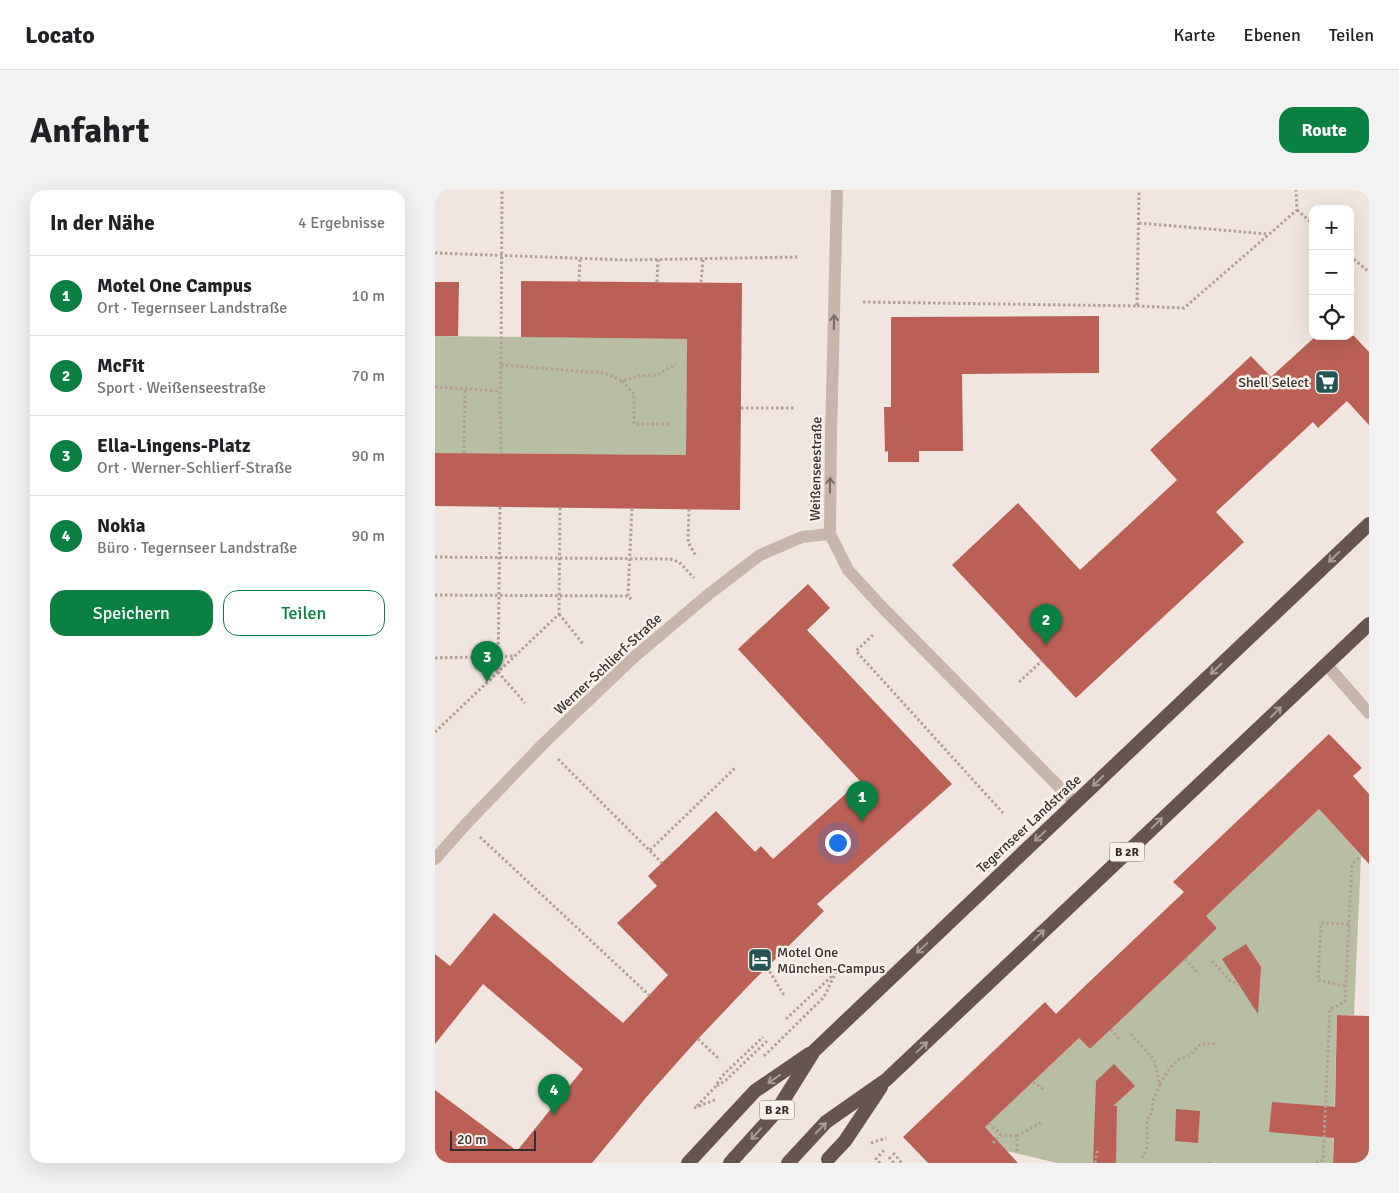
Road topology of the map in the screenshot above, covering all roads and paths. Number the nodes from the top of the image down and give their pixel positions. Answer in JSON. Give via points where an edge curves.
{"nodes":[{"id":1,"x":502,"y":190,"type":"edge"},
{"id":2,"x":837,"y":190,"type":"edge"},
{"id":3,"x":1139,"y":190,"type":"edge"},
{"id":4,"x":1296,"y":190,"type":"edge"},
{"id":5,"x":1297,"y":210,"type":"junction"},
{"id":6,"x":1309,"y":220,"type":"edge"},
{"id":7,"x":1139,"y":223,"type":"junction"},
{"id":8,"x":1269,"y":234,"type":"junction"},
{"id":9,"x":435,"y":253,"type":"edge"},
{"id":10,"x":501,"y":255,"type":"junction"},
{"id":11,"x":580,"y":258,"type":"junction"},
{"id":12,"x":798,"y":258,"type":"dead end"},
{"id":13,"x":658,"y":259,"type":"junction"},
{"id":14,"x":703,"y":259,"type":"junction"},
{"id":15,"x":1354,"y":259,"type":"edge"},
{"id":16,"x":1369,"y":272,"type":"edge"},
{"id":17,"x":579,"y":282,"type":"dead end"},
{"id":18,"x":657,"y":282,"type":"dead end"},
{"id":19,"x":701,"y":282,"type":"dead end"},
{"id":20,"x":863,"y":302,"type":"dead end"},
{"id":21,"x":1137,"y":306,"type":"junction"},
{"id":22,"x":676,"y":364,"type":"dead end"},
{"id":23,"x":501,"y":365,"type":"junction"},
{"id":24,"x":622,"y":381,"type":"junction"},
{"id":25,"x":435,"y":387,"type":"edge"},
{"id":26,"x":465,"y":389,"type":"junction"},
{"id":27,"x":500,"y":391,"type":"junction"},
{"id":28,"x":741,"y":408,"type":"dead end"},
{"id":29,"x":795,"y":408,"type":"dead end"},
{"id":30,"x":670,"y":424,"type":"dead end"},
{"id":31,"x":464,"y":453,"type":"dead end"},
{"id":32,"x":501,"y":454,"type":"dead end"},
{"id":33,"x":500,"y":507,"type":"dead end"},
{"id":34,"x":560,"y":508,"type":"dead end"},
{"id":35,"x":632,"y":508,"type":"dead end"},
{"id":36,"x":689,"y":509,"type":"dead end"},
{"id":37,"x":1369,"y":524,"type":"edge"},
{"id":38,"x":831,"y":534,"type":"junction"},
{"id":39,"x":696,"y":556,"type":"dead end"},
{"id":40,"x":435,"y":557,"type":"edge"},
{"id":41,"x":499,"y":558,"type":"junction"},
{"id":42,"x":559,"y":558,"type":"junction"},
{"id":43,"x":630,"y":559,"type":"junction"},
{"id":44,"x":709,"y":594,"type":"junction"},
{"id":45,"x":435,"y":595,"type":"edge"},
{"id":46,"x":499,"y":595,"type":"junction"},
{"id":47,"x":559,"y":596,"type":"junction"},
{"id":48,"x":628,"y":596,"type":"junction"},
{"id":49,"x":633,"y":601,"type":"dead end"},
{"id":50,"x":559,"y":614,"type":"junction"},
{"id":51,"x":1369,"y":624,"type":"edge"},
{"id":52,"x":873,"y":635,"type":"dead end"},
{"id":53,"x":584,"y":646,"type":"dead end"},
{"id":54,"x":498,"y":656,"type":"junction"},
{"id":55,"x":516,"y":656,"type":"junction"},
{"id":56,"x":486,"y":657,"type":"junction"},
{"id":57,"x":435,"y":658,"type":"edge"},
{"id":58,"x":1042,"y":661,"type":"dead end"},
{"id":59,"x":1326,"y":664,"type":"junction"},
{"id":60,"x":498,"y":672,"type":"junction"},
{"id":61,"x":1019,"y":682,"type":"dead end"},
{"id":62,"x":525,"y":703,"type":"dead end"},
{"id":63,"x":1369,"y":713,"type":"edge"},
{"id":64,"x":435,"y":732,"type":"edge"},
{"id":65,"x":543,"y":744,"type":"junction"},
{"id":66,"x":735,"y":768,"type":"dead end"},
{"id":67,"x":1075,"y":803,"type":"junction"},
{"id":68,"x":1003,"y":813,"type":"dead end"},
{"id":69,"x":480,"y":837,"type":"dead end"},
{"id":70,"x":650,"y":850,"type":"junction"},
{"id":71,"x":1361,"y":856,"type":"dead end"},
{"id":72,"x":435,"y":859,"type":"edge"},
{"id":73,"x":662,"y":863,"type":"dead end"},
{"id":74,"x":1349,"y":924,"type":"junction"},
{"id":75,"x":1185,"y":959,"type":"dead end"},
{"id":76,"x":1212,"y":961,"type":"dead end"},
{"id":77,"x":767,"y":968,"type":"dead end"},
{"id":78,"x":1199,"y":974,"type":"dead end"},
{"id":79,"x":1239,"y":985,"type":"dead end"},
{"id":80,"x":1345,"y":986,"type":"junction"},
{"id":81,"x":649,"y":995,"type":"dead end"},
{"id":82,"x":785,"y":997,"type":"dead end"},
{"id":83,"x":786,"y":1019,"type":"dead end"},
{"id":84,"x":1111,"y":1029,"type":"dead end"},
{"id":85,"x":1131,"y":1034,"type":"dead end"},
{"id":86,"x":763,"y":1037,"type":"dead end"},
{"id":87,"x":697,"y":1039,"type":"dead end"},
{"id":88,"x":767,"y":1041,"type":"dead end"},
{"id":89,"x":1121,"y":1041,"type":"dead end"},
{"id":90,"x":1217,"y":1044,"type":"dead end"},
{"id":91,"x":814,"y":1051,"type":"junction"},
{"id":92,"x":720,"y":1060,"type":"dead end"},
{"id":93,"x":757,"y":1062,"type":"dead end"},
{"id":94,"x":886,"y":1080,"type":"junction"},
{"id":95,"x":1033,"y":1082,"type":"dead end"},
{"id":96,"x":1160,"y":1084,"type":"junction"},
{"id":97,"x":715,"y":1087,"type":"junction"},
{"id":98,"x":1045,"y":1090,"type":"dead end"},
{"id":99,"x":724,"y":1096,"type":"dead end"},
{"id":100,"x":1042,"y":1122,"type":"dead end"},
{"id":101,"x":989,"y":1123,"type":"dead end"},
{"id":102,"x":1001,"y":1135,"type":"junction"},
{"id":103,"x":1017,"y":1136,"type":"junction"},
{"id":104,"x":993,"y":1143,"type":"dead end"},
{"id":105,"x":1099,"y":1148,"type":"dead end"},
{"id":106,"x":885,"y":1149,"type":"dead end"},
{"id":107,"x":893,"y":1153,"type":"dead end"},
{"id":108,"x":1017,"y":1153,"type":"dead end"},
{"id":109,"x":889,"y":1158,"type":"dead end"},
{"id":110,"x":1142,"y":1159,"type":"dead end"},
{"id":111,"x":830,"y":1161,"type":"edge"},
{"id":112,"x":688,"y":1163,"type":"edge"},
{"id":113,"x":730,"y":1163,"type":"edge"},
{"id":114,"x":788,"y":1163,"type":"edge"},
{"id":115,"x":880,"y":1163,"type":"edge"},
{"id":116,"x":894,"y":1163,"type":"edge"},
{"id":117,"x":902,"y":1163,"type":"edge"},
{"id":118,"x":1095,"y":1163,"type":"edge"},
{"id":119,"x":1316,"y":1163,"type":"edge"}],
"edges":[{"from":1,"to":10,"type":"path"},
{"from":38,"to":2,"type":"street","name":"Weißenseestraße","one_way":true},
{"from":3,"to":7,"type":"path"},
{"from":4,"to":5,"type":"path"},
{"from":5,"to":6,"type":"path"},
{"from":5,"to":8,"type":"path"},
{"from":7,"to":8,"type":"path"},
{"from":7,"to":21,"type":"path"},
{"from":8,"to":21,"type":"path","via":[[1184,308]]},
{"from":9,"to":10,"type":"path"},
{"from":10,"to":11,"type":"path"},
{"from":10,"to":23,"type":"path"},
{"from":11,"to":13,"type":"path"},
{"from":11,"to":17,"type":"path"},
{"from":12,"to":14,"type":"path"},
{"from":13,"to":14,"type":"path"},
{"from":13,"to":18,"type":"path"},
{"from":14,"to":19,"type":"path"},
{"from":15,"to":16,"type":"path"},
{"from":20,"to":21,"type":"path"},
{"from":22,"to":24,"type":"path","via":[[657,375]]},
{"from":23,"to":24,"type":"path","via":[[605,373]]},
{"from":23,"to":27,"type":"path"},
{"from":24,"to":30,"type":"path","via":[[634,394],[634,424]]},
{"from":25,"to":26,"type":"path"},
{"from":26,"to":27,"type":"path"},
{"from":26,"to":31,"type":"path"},
{"from":27,"to":32,"type":"path"},
{"from":28,"to":29,"type":"path"},
{"from":33,"to":41,"type":"path"},
{"from":34,"to":42,"type":"path"},
{"from":35,"to":43,"type":"path"},
{"from":36,"to":39,"type":"path","via":[[688,542]]},
{"from":37,"to":67,"type":"highway","name":"Tegernseer Landstraße","number":"B 2R","one_way":true},
{"from":38,"to":44,"type":"street","name":"Werner-Schlierf-Straße","via":[[802,537],[760,555]]},
{"from":38,"to":67,"type":"street","name":"Weißenseestraße","via":[[848,570]]},
{"from":40,"to":41,"type":"path"},
{"from":41,"to":42,"type":"path"},
{"from":41,"to":46,"type":"path"},
{"from":42,"to":43,"type":"path"},
{"from":42,"to":47,"type":"path"},
{"from":43,"to":44,"type":"path","via":[[679,562]]},
{"from":43,"to":48,"type":"path"},
{"from":44,"to":65,"type":"street","name":"Werner-Schlierf-Straße","via":[[633,658]]},
{"from":45,"to":46,"type":"path"},
{"from":46,"to":47,"type":"path"},
{"from":46,"to":54,"type":"path"},
{"from":47,"to":48,"type":"path"},
{"from":47,"to":50,"type":"path"},
{"from":48,"to":49,"type":"path"},
{"from":50,"to":53,"type":"path"},
{"from":50,"to":55,"type":"path"},
{"from":51,"to":59,"type":"highway","number":"B 2R"},
{"from":52,"to":68,"type":"path","via":[[856,652]]},
{"from":54,"to":55,"type":"path"},
{"from":54,"to":56,"type":"path"},
{"from":54,"to":60,"type":"path"},
{"from":55,"to":60,"type":"path"},
{"from":56,"to":57,"type":"path"},
{"from":56,"to":60,"type":"path"},
{"from":58,"to":61,"type":"path"},
{"from":59,"to":63,"type":"street"},
{"from":94,"to":59,"type":"highway","number":"B 2R","one_way":true},
{"from":60,"to":62,"type":"path"},
{"from":60,"to":64,"type":"path"},
{"from":65,"to":70,"type":"path"},
{"from":65,"to":72,"type":"street","name":"Werner-Schlierf-Straße"},
{"from":66,"to":70,"type":"path"},
{"from":67,"to":91,"type":"highway","name":"Tegernseer Landstraße","number":"B 2R","one_way":true},
{"from":69,"to":81,"type":"path"},
{"from":70,"to":73,"type":"path"},
{"from":71,"to":74,"type":"path","via":[[1352,864]]},
{"from":74,"to":80,"type":"path"},
{"from":74,"to":80,"type":"path","via":[[1321,924],[1317,980]]},
{"from":75,"to":78,"type":"path"},
{"from":76,"to":79,"type":"path","via":[[1229,980]]},
{"from":77,"to":82,"type":"path"},
{"from":80,"to":119,"type":"path","via":[[1345,1002],[1330,1008],[1323,1160]]},
{"from":83,"to":93,"type":"path","via":[[836,972],[824,997]]},
{"from":84,"to":89,"type":"path"},
{"from":85,"to":96,"type":"path","via":[[1154,1060]]},
{"from":86,"to":97,"type":"path","via":[[722,1076]]},
{"from":87,"to":92,"type":"path"},
{"from":88,"to":97,"type":"path"},
{"from":90,"to":96,"type":"path","via":[[1206,1043],[1187,1058],[1181,1058]]},
{"from":91,"to":112,"type":"highway","one_way":true,"via":[[755,1092]]},
{"from":91,"to":113,"type":"highway","name":"Tegernseer Landstraße","number":"B 2R","one_way":true,"via":[[776,1112]]},
{"from":94,"to":111,"type":"highway"},
{"from":114,"to":94,"type":"highway","number":"B 2R","one_way":true,"via":[[826,1122]]},
{"from":95,"to":98,"type":"path"},
{"from":96,"to":110,"type":"path","via":[[1147,1122],[1147,1147]]},
{"from":97,"to":99,"type":"path","via":[[695,1108]]},
{"from":100,"to":103,"type":"path"},
{"from":101,"to":102,"type":"path"},
{"from":102,"to":103,"type":"path"},
{"from":102,"to":104,"type":"path"},
{"from":103,"to":108,"type":"path"},
{"from":105,"to":118,"type":"path"},
{"from":106,"to":115,"type":"path","via":[[875,1159]]},
{"from":107,"to":117,"type":"path"},
{"from":109,"to":116,"type":"path"}]}
